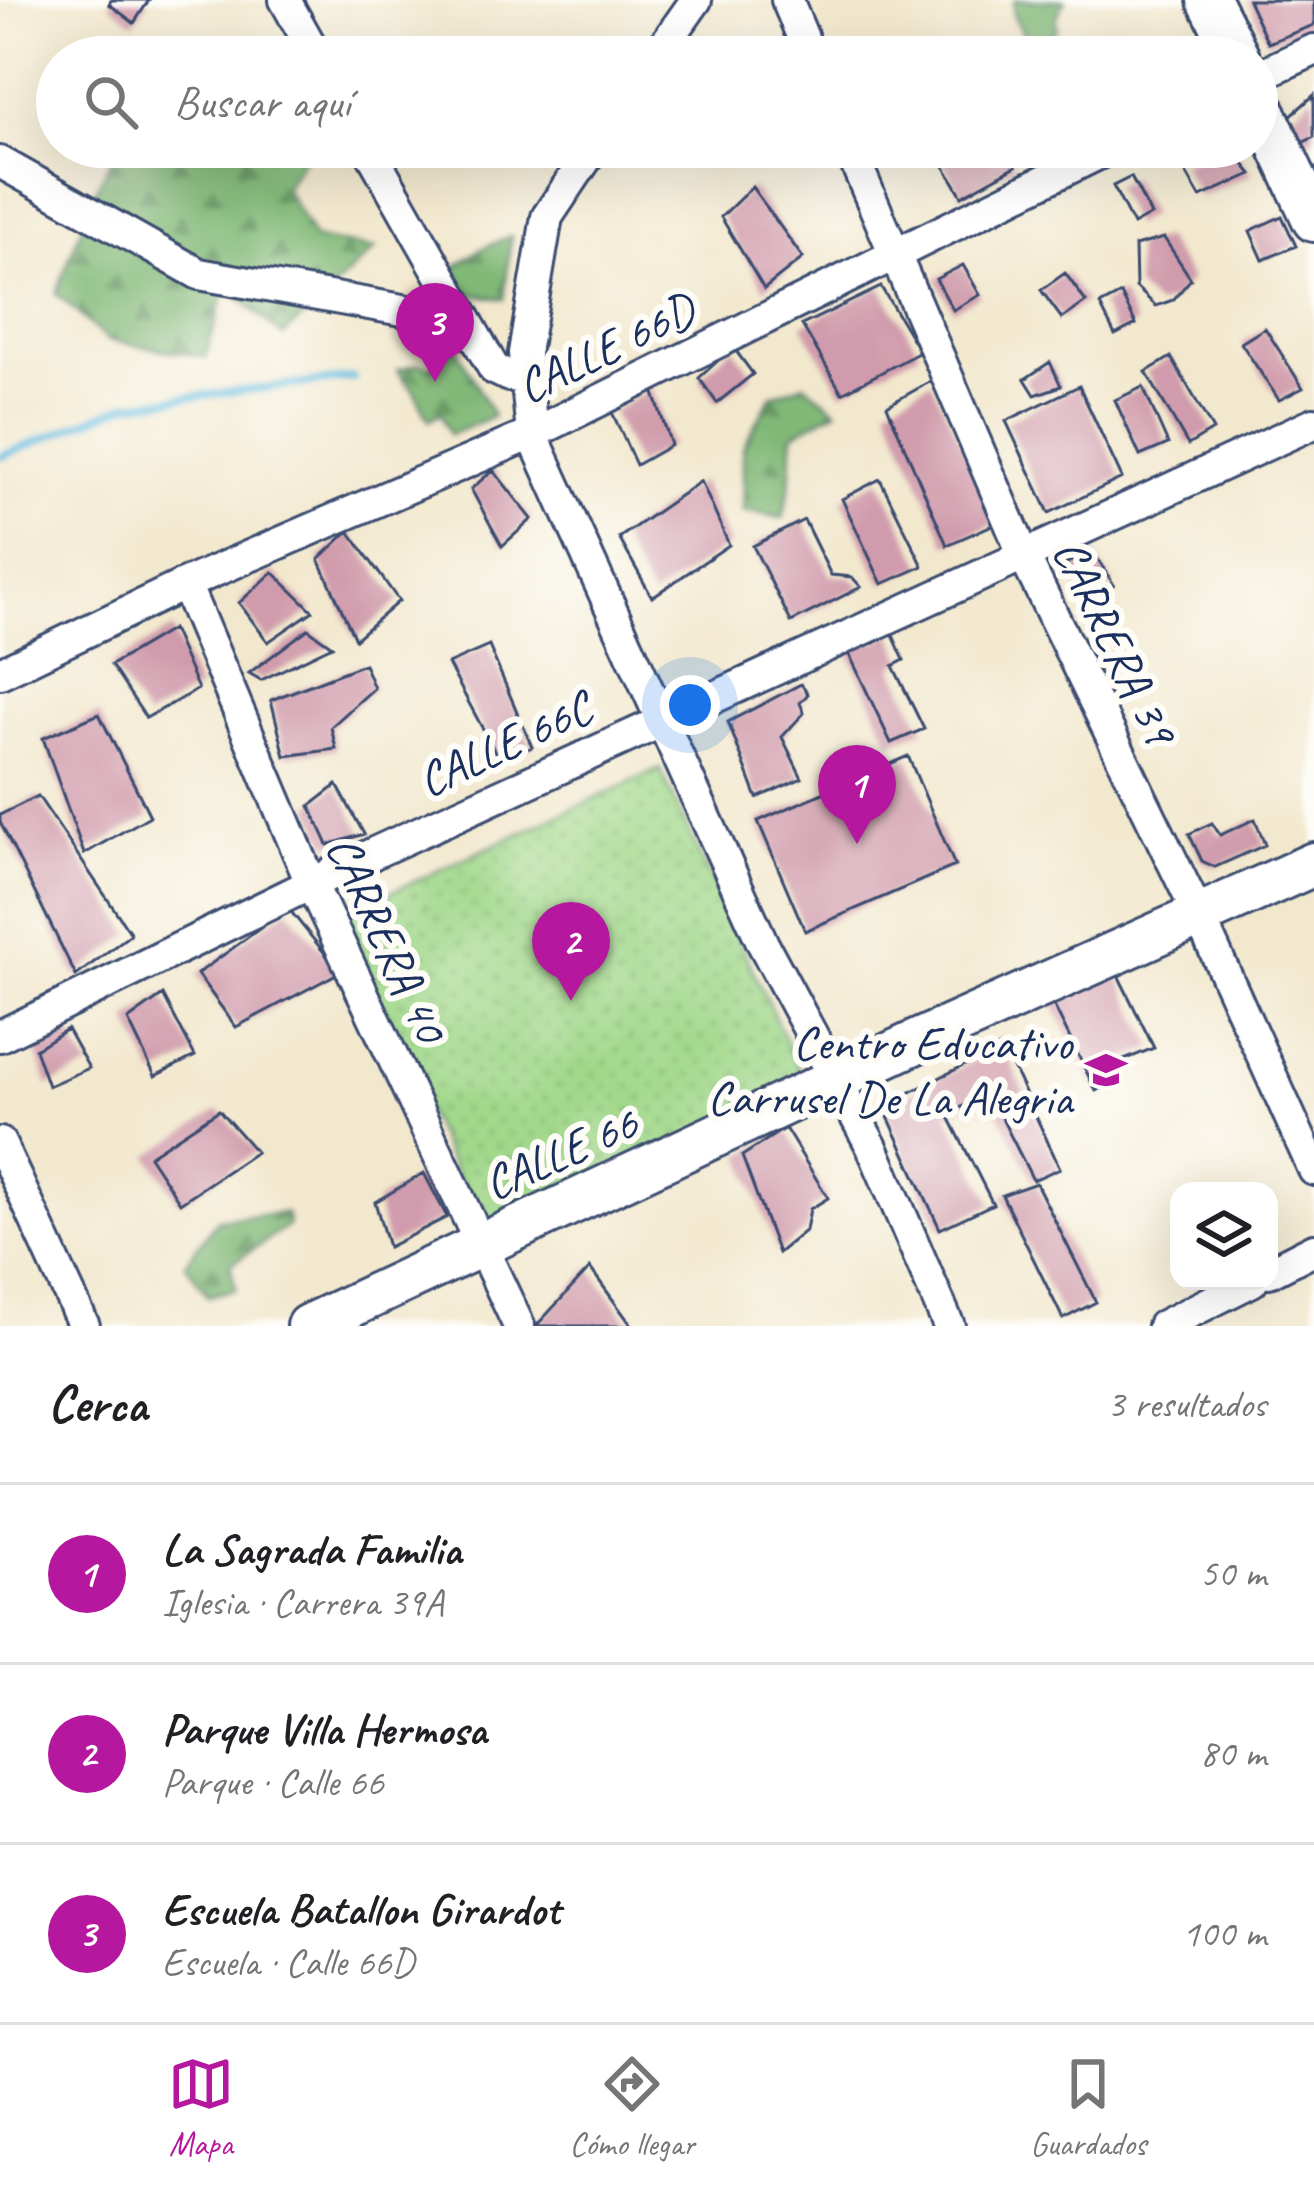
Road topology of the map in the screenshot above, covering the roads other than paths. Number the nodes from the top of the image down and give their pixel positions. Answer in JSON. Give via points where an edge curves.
{"nodes":[{"id":1,"x":285,"y":0,"type":"edge"},
{"id":2,"x":696,"y":0,"type":"edge"},
{"id":3,"x":787,"y":0,"type":"edge"},
{"id":4,"x":1210,"y":0,"type":"edge"},
{"id":5,"x":305,"y":36,"type":"edge"},
{"id":6,"x":671,"y":36,"type":"edge"},
{"id":7,"x":802,"y":36,"type":"edge"},
{"id":8,"x":1228,"y":36,"type":"edge"},
{"id":9,"x":1314,"y":50,"type":"edge"},
{"id":10,"x":1278,"y":66,"type":"edge"},
{"id":11,"x":1278,"y":142,"type":"edge"},
{"id":12,"x":0,"y":162,"type":"edge"},
{"id":13,"x":380,"y":168,"type":"edge"},
{"id":14,"x":580,"y":168,"type":"edge"},
{"id":15,"x":858,"y":168,"type":"edge"},
{"id":16,"x":1070,"y":168,"type":"edge"},
{"id":17,"x":1314,"y":220,"type":"edge"},
{"id":18,"x":894,"y":256,"type":"junction"},
{"id":19,"x":465,"y":322,"type":"junction"},
{"id":20,"x":526,"y":377,"type":"junction"},
{"id":21,"x":1314,"y":423,"type":"edge"},
{"id":22,"x":532,"y":434,"type":"junction"},
{"id":23,"x":1024,"y":556,"type":"junction"},
{"id":24,"x":185,"y":584,"type":"junction"},
{"id":25,"x":0,"y":673,"type":"edge"},
{"id":26,"x":663,"y":718,"type":"junction"},
{"id":27,"x":1314,"y":864,"type":"edge"},
{"id":28,"x":310,"y":883,"type":"junction"},
{"id":29,"x":1200,"y":918,"type":"junction"},
{"id":30,"x":0,"y":1036,"type":"edge"},
{"id":31,"x":837,"y":1082,"type":"junction"},
{"id":32,"x":0,"y":1143,"type":"edge"},
{"id":33,"x":1314,"y":1170,"type":"edge"},
{"id":34,"x":480,"y":1244,"type":"junction"},
{"id":35,"x":1314,"y":1249,"type":"edge"},
{"id":36,"x":1278,"y":1267,"type":"edge"},
{"id":37,"x":1234,"y":1290,"type":"edge"},
{"id":38,"x":84,"y":1326,"type":"edge"},
{"id":39,"x":308,"y":1326,"type":"edge"},
{"id":40,"x":520,"y":1326,"type":"edge"},
{"id":41,"x":949,"y":1326,"type":"edge"},
{"id":42,"x":1163,"y":1326,"type":"edge"}],
"edges":[{"from":1,"to":5,"type":"street"},
{"from":2,"to":6,"type":"street"},
{"from":3,"to":7,"type":"street"},
{"from":4,"to":8,"type":"street"},
{"from":9,"to":10,"type":"street"},
{"from":11,"to":17,"type":"street"},
{"from":12,"to":19,"type":"street","via":[[199,274]]},
{"from":13,"to":19,"type":"street"},
{"from":14,"to":20,"type":"street","via":[[547,217]]},
{"from":15,"to":18,"type":"street","name":"CARRERA 39"},
{"from":16,"to":18,"type":"street","name":"CALLE 66D"},
{"from":18,"to":22,"type":"street","name":"CALLE 66D"},
{"from":18,"to":23,"type":"street","name":"CARRERA 39"},
{"from":19,"to":20,"type":"street","via":[[494,369]]},
{"from":20,"to":22,"type":"street"},
{"from":21,"to":23,"type":"street","name":"CALLE 66C"},
{"from":22,"to":24,"type":"street","name":"CALLE 66D"},
{"from":22,"to":26,"type":"street"},
{"from":23,"to":26,"type":"street","name":"CALLE 66C"},
{"from":23,"to":29,"type":"street","name":"CARRERA 39"},
{"from":24,"to":25,"type":"street","name":"CALLE 66D"},
{"from":24,"to":28,"type":"street","name":"CARRERA 40"},
{"from":26,"to":28,"type":"street","name":"CALLE 66C"},
{"from":26,"to":31,"type":"street","via":[[763,944]]},
{"from":27,"to":29,"type":"street","name":"CALLE 66"},
{"from":28,"to":30,"type":"street","name":"CALLE 66C"},
{"from":28,"to":34,"type":"street","name":"CARRERA 40"},
{"from":29,"to":31,"type":"street","name":"CALLE 66"},
{"from":29,"to":33,"type":"street","name":"CARRERA 39"},
{"from":31,"to":34,"type":"street","name":"CALLE 66"},
{"from":31,"to":41,"type":"street"},
{"from":32,"to":38,"type":"street"},
{"from":34,"to":39,"type":"street","name":"CALLE 66"},
{"from":34,"to":40,"type":"street","name":"CARRERA 40"},
{"from":35,"to":36,"type":"street"},
{"from":37,"to":42,"type":"street"}]}
